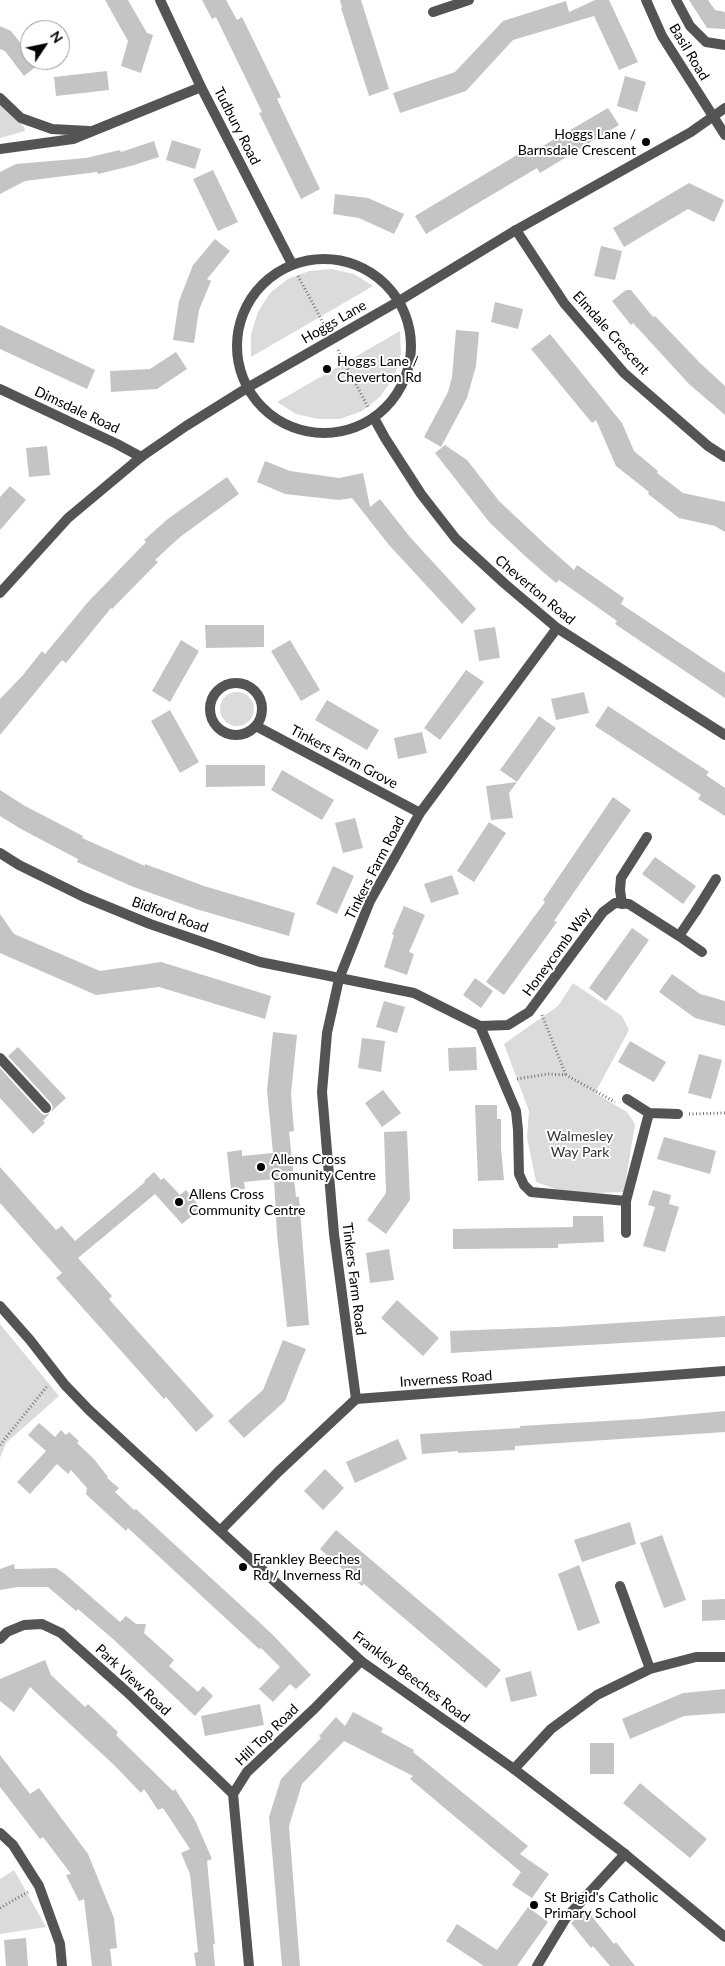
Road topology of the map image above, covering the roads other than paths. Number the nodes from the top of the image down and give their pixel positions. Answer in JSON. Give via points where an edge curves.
{"nodes":[{"id":1,"x":160,"y":0,"type":"edge"},
{"id":2,"x":469,"y":0,"type":"edge"},
{"id":3,"x":646,"y":0,"type":"edge"},
{"id":4,"x":676,"y":0,"type":"edge"},
{"id":5,"x":434,"y":12,"type":"dead end"},
{"id":6,"x":725,"y":45,"type":"edge"},
{"id":7,"x":201,"y":87,"type":"junction"},
{"id":8,"x":0,"y":98,"type":"edge"},
{"id":9,"x":725,"y":108,"type":"edge"},
{"id":10,"x":713,"y":117,"type":"junction"},
{"id":11,"x":92,"y":131,"type":"junction"},
{"id":12,"x":725,"y":135,"type":"edge"},
{"id":13,"x":0,"y":149,"type":"edge"},
{"id":14,"x":516,"y":230,"type":"junction"},
{"id":15,"x":292,"y":264,"type":"junction"},
{"id":16,"x":399,"y":301,"type":"junction"},
{"id":17,"x":247,"y":388,"type":"junction"},
{"id":18,"x":0,"y":389,"type":"edge"},
{"id":19,"x":374,"y":418,"type":"junction"},
{"id":20,"x":141,"y":457,"type":"junction"},
{"id":21,"x":725,"y":457,"type":"edge"},
{"id":22,"x":0,"y":593,"type":"edge"},
{"id":23,"x":557,"y":628,"type":"junction"},
{"id":24,"x":256,"y":726,"type":"junction"},
{"id":25,"x":725,"y":734,"type":"edge"},
{"id":26,"x":420,"y":813,"type":"junction"},
{"id":27,"x":647,"y":837,"type":"dead end"},
{"id":28,"x":0,"y":853,"type":"edge"},
{"id":29,"x":716,"y":879,"type":"dead end"},
{"id":30,"x":622,"y":904,"type":"junction"},
{"id":31,"x":679,"y":936,"type":"junction"},
{"id":32,"x":702,"y":952,"type":"dead end"},
{"id":33,"x":339,"y":979,"type":"junction"},
{"id":34,"x":480,"y":1026,"type":"junction"},
{"id":35,"x":0,"y":1058,"type":"edge"},
{"id":36,"x":627,"y":1100,"type":"road end"},
{"id":37,"x":46,"y":1108,"type":"dead end"},
{"id":38,"x":649,"y":1113,"type":"junction"},
{"id":39,"x":678,"y":1114,"type":"road end"},
{"id":40,"x":626,"y":1202,"type":"junction"},
{"id":41,"x":626,"y":1233,"type":"dead end"},
{"id":42,"x":0,"y":1306,"type":"edge"},
{"id":43,"x":725,"y":1371,"type":"edge"},
{"id":44,"x":356,"y":1400,"type":"junction"},
{"id":45,"x":221,"y":1530,"type":"junction"},
{"id":46,"x":620,"y":1586,"type":"dead end"},
{"id":47,"x":0,"y":1639,"type":"edge"},
{"id":48,"x":725,"y":1657,"type":"edge"},
{"id":49,"x":361,"y":1661,"type":"junction"},
{"id":50,"x":650,"y":1669,"type":"junction"},
{"id":51,"x":514,"y":1769,"type":"junction"},
{"id":52,"x":233,"y":1794,"type":"junction"},
{"id":53,"x":0,"y":1833,"type":"edge"},
{"id":54,"x":625,"y":1854,"type":"junction"},
{"id":55,"x":725,"y":1937,"type":"edge"},
{"id":56,"x":62,"y":1966,"type":"edge"},
{"id":57,"x":249,"y":1966,"type":"edge"},
{"id":58,"x":537,"y":1966,"type":"edge"}],
"edges":[{"from":1,"to":7,"type":"street","name":"Tudbury Road"},
{"from":2,"to":5,"type":"street"},
{"from":3,"to":10,"type":"street","name":"Basil Road","via":[[662,36]]},
{"from":4,"to":6,"type":"street","via":[[690,26],[706,42]]},
{"from":7,"to":11,"type":"street"},
{"from":7,"to":15,"type":"street","name":"Tudbury Road"},
{"from":8,"to":11,"type":"street","via":[[21,118],[52,129]]},
{"from":9,"to":10,"type":"street","name":"Hoggs Lane"},
{"from":10,"to":12,"type":"street","name":"Basil Road"},
{"from":10,"to":14,"type":"street","name":"Hoggs Lane"},
{"from":11,"to":13,"type":"street","via":[[73,139]]},
{"from":14,"to":16,"type":"street","name":"Hoggs Lane"},
{"from":14,"to":21,"type":"street","name":"Elmdale Crescent","via":[[564,303],[624,373]]},
{"from":15,"to":16,"type":"street","via":[[317,258],[343,260],[371,272],[392,290]]},
{"from":15,"to":17,"type":"street","via":[[274,273],[260,286],[242,313],[236,347],[239,368]]},
{"from":16,"to":17,"type":"street","name":"Hoggs Lane"},
{"from":16,"to":19,"type":"street","via":[[409,325],[412,346],[409,367],[392,401]]},
{"from":17,"to":19,"type":"street","via":[[254,400],[273,417],[303,431],[334,433],[355,428]]},
{"from":17,"to":20,"type":"street","name":"Hoggs Lane"},
{"from":18,"to":20,"type":"street","name":"Dimsdale Road"},
{"from":19,"to":23,"type":"street","name":"Cheverton Road","via":[[420,494],[456,539]]},
{"from":20,"to":22,"type":"street","name":"Hoggs Lane","via":[[68,518]]},
{"from":23,"to":25,"type":"street","name":"Cheverton Road"},
{"from":23,"to":26,"type":"street","name":"Tinkers Farm Road"},
{"from":24,"to":24,"type":"street","via":[[233,735],[218,728],[213,721],[211,704],[219,690],[235,683],[251,688],[257,694],[262,710]]},
{"from":24,"to":26,"type":"street","name":"Tinkers Farm Grove"},
{"from":26,"to":33,"type":"street","name":"Tinkers Farm Road","via":[[370,901]]},
{"from":27,"to":30,"type":"street","via":[[621,878]]},
{"from":28,"to":33,"type":"street","name":"Bidford Road","via":[[84,897],[150,924],[260,962]]},
{"from":29,"to":31,"type":"street"},
{"from":30,"to":31,"type":"street","via":[[628,904]]},
{"from":30,"to":34,"type":"street","name":"Honeycomb Way","via":[[615,903],[603,912],[529,1012],[508,1025]]},
{"from":31,"to":32,"type":"street"},
{"from":33,"to":34,"type":"street","name":"Honeycomb Way","via":[[414,993]]},
{"from":33,"to":44,"type":"street","name":"Tinkers Farm Road","via":[[327,1034],[322,1092],[334,1234]]},
{"from":34,"to":40,"type":"street","via":[[516,1110],[519,1174],[524,1185],[531,1192]]},
{"from":35,"to":37,"type":"street"},
{"from":36,"to":38,"type":"street"},
{"from":38,"to":39,"type":"street"},
{"from":38,"to":40,"type":"street"},
{"from":40,"to":41,"type":"street"},
{"from":42,"to":45,"type":"street","name":"Frankley Beeches Road","via":[[89,1410]]},
{"from":43,"to":44,"type":"street","name":"Inverness Road"},
{"from":44,"to":45,"type":"street"},
{"from":45,"to":49,"type":"street","name":"Frankley Beeches Road"},
{"from":46,"to":50,"type":"street"},
{"from":47,"to":52,"type":"street","name":"Park View Road","via":[[24,1625],[42,1624],[61,1633]]},
{"from":48,"to":50,"type":"street","via":[[696,1657]]},
{"from":49,"to":51,"type":"street","name":"Frankley Beeches Road"},
{"from":49,"to":52,"type":"street","name":"Hill Top Road","via":[[247,1772]]},
{"from":50,"to":51,"type":"street","via":[[597,1695],[551,1729]]},
{"from":51,"to":54,"type":"street","name":"Frankley Beeches Road"},
{"from":52,"to":57,"type":"street"},
{"from":53,"to":56,"type":"street","via":[[13,1845],[39,1886],[60,1944]]},
{"from":54,"to":55,"type":"street","name":"Frankley Beeches Road"},
{"from":54,"to":58,"type":"street","via":[[566,1918]]}]}
